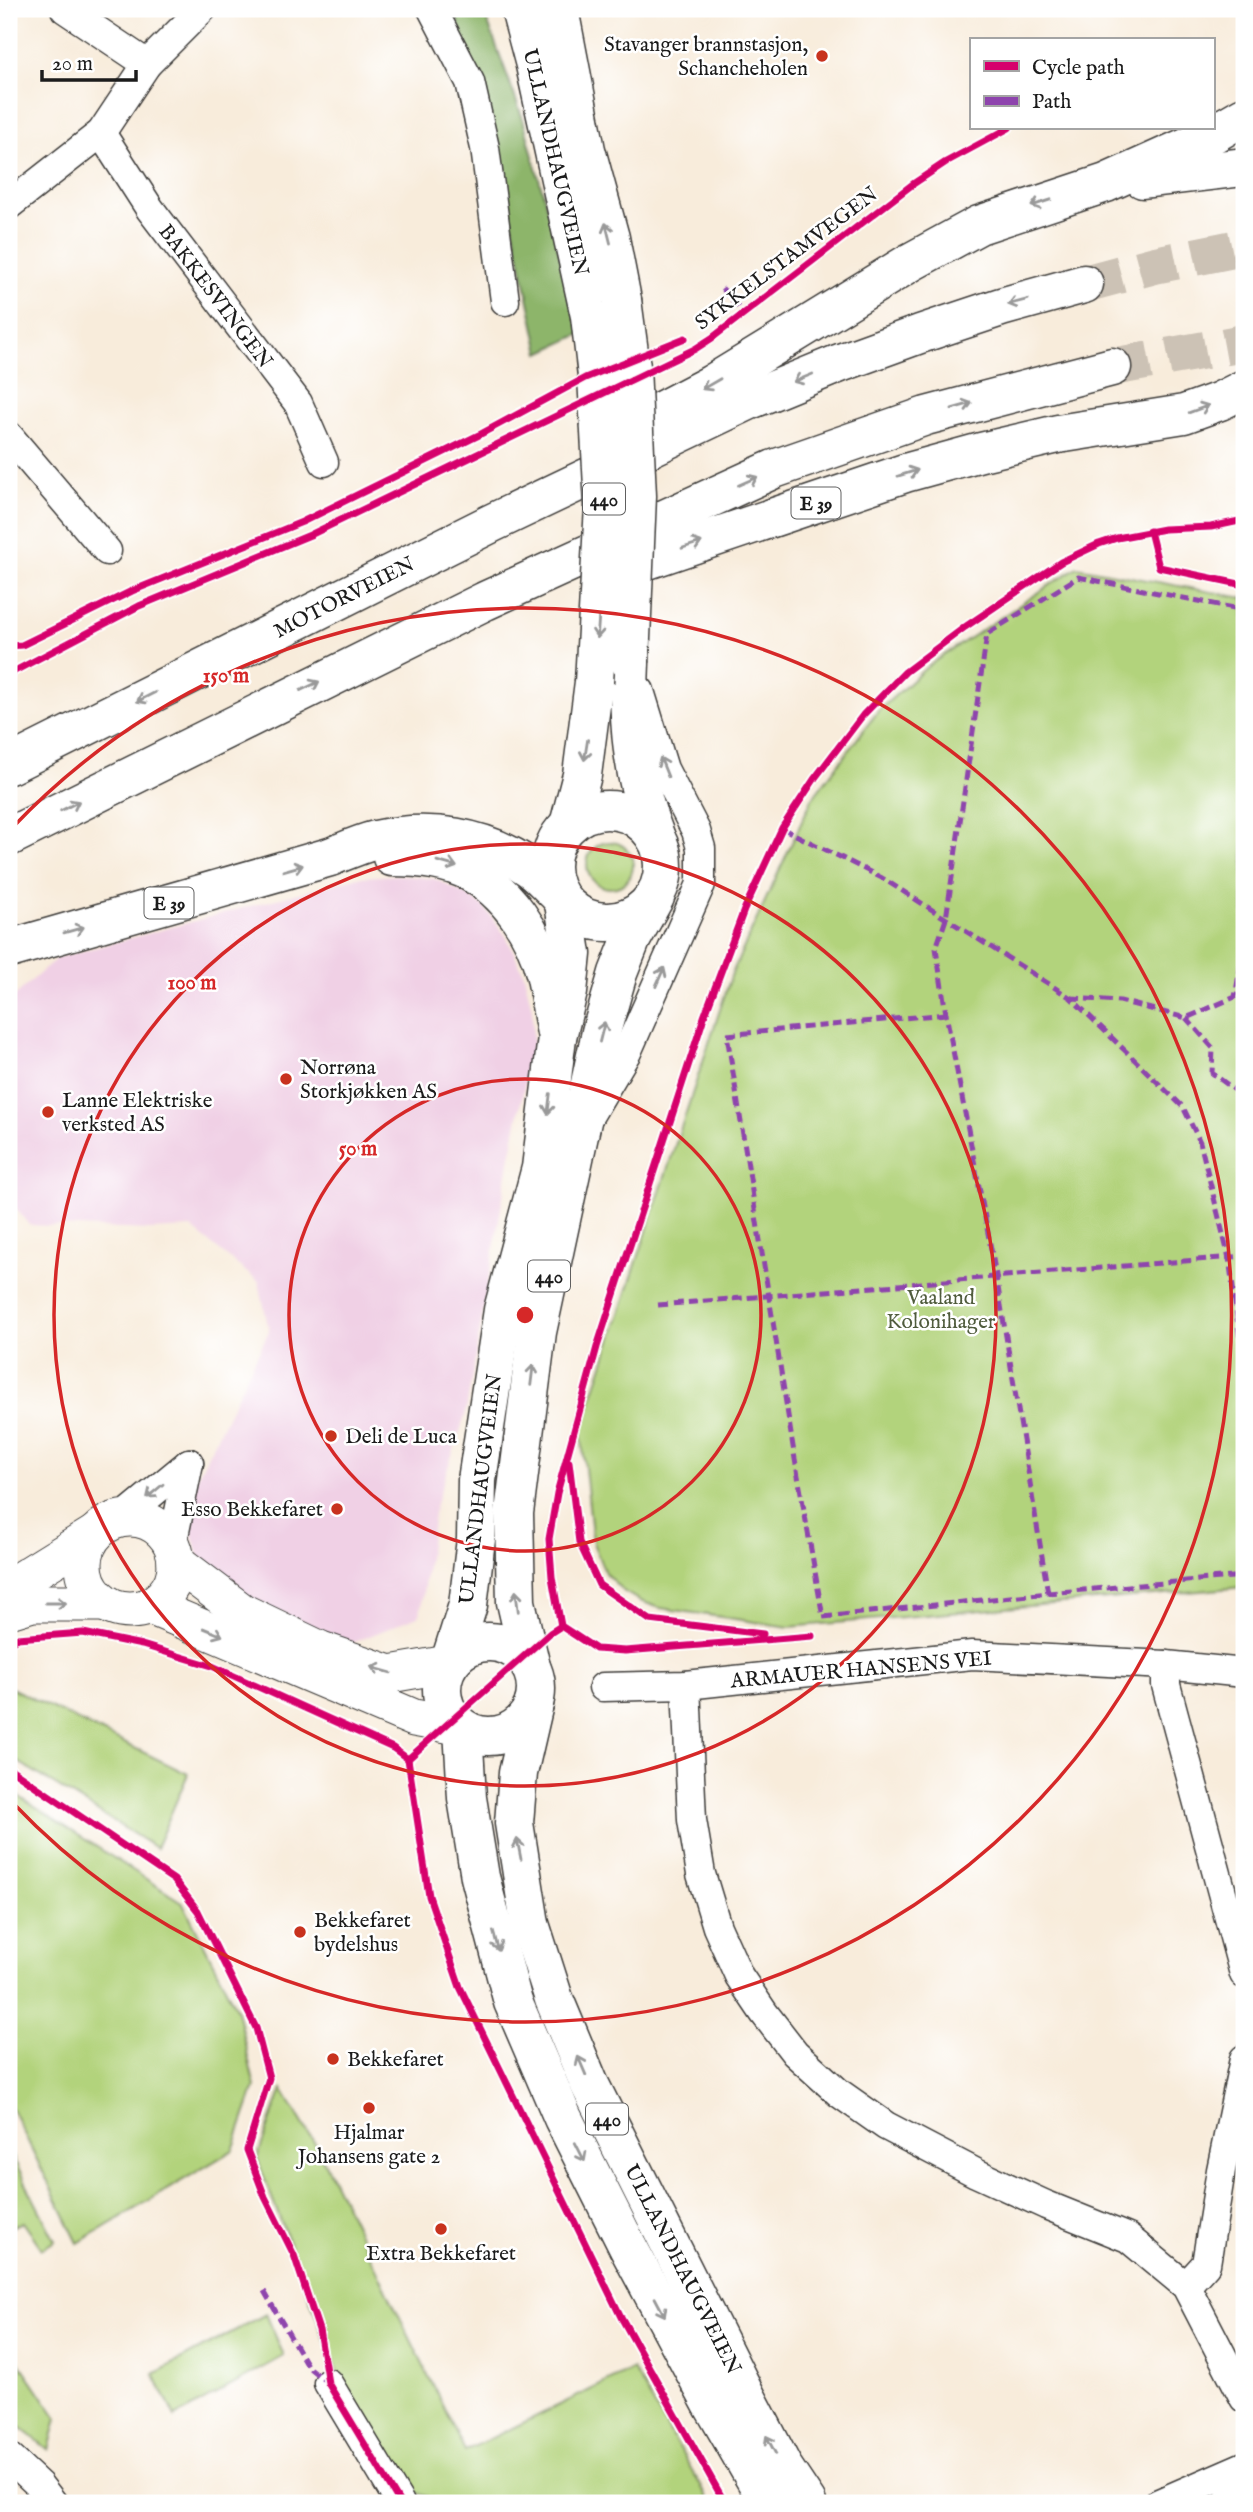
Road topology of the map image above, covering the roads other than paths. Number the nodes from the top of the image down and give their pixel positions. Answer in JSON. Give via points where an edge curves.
{"nodes":[{"id":1,"x":65,"y":9,"type":"edge"},
{"id":2,"x":202,"y":9,"type":"edge"},
{"id":3,"x":432,"y":9,"type":"edge"},
{"id":4,"x":520,"y":9,"type":"edge"},
{"id":5,"x":559,"y":9,"type":"edge"},
{"id":6,"x":568,"y":9,"type":"edge"},
{"id":7,"x":147,"y":64,"type":"junction"},
{"id":8,"x":569,"y":67,"type":"junction"},
{"id":9,"x":1244,"y":117,"type":"edge"},
{"id":10,"x":101,"y":133,"type":"junction"},
{"id":11,"x":1244,"y":167,"type":"edge"},
{"id":12,"x":1106,"y":183,"type":"junction"},
{"id":13,"x":9,"y":205,"type":"edge"},
{"id":14,"x":1084,"y":284,"type":"tunnel mouth"},
{"id":15,"x":505,"y":301,"type":"dead end"},
{"id":16,"x":606,"y":308,"type":"junction"},
{"id":17,"x":1112,"y":367,"type":"tunnel mouth"},
{"id":18,"x":1244,"y":389,"type":"edge"},
{"id":19,"x":9,"y":436,"type":"edge"},
{"id":20,"x":324,"y":461,"type":"dead end"},
{"id":21,"x":492,"y":523,"type":"junction"},
{"id":22,"x":107,"y":551,"type":"dead end"},
{"id":23,"x":485,"y":601,"type":"junction"},
{"id":24,"x":630,"y":663,"type":"junction"},
{"id":25,"x":9,"y":765,"type":"edge"},
{"id":26,"x":569,"y":825,"type":"junction"},
{"id":27,"x":9,"y":836,"type":"edge"},
{"id":28,"x":656,"y":838,"type":"junction"},
{"id":29,"x":330,"y":857,"type":"junction"},
{"id":30,"x":655,"y":897,"type":"junction"},
{"id":31,"x":561,"y":898,"type":"junction"},
{"id":32,"x":9,"y":949,"type":"edge"},
{"id":33,"x":557,"y":1037,"type":"junction"},
{"id":34,"x":583,"y":1124,"type":"junction"},
{"id":35,"x":108,"y":1526,"type":"junction"},
{"id":36,"x":174,"y":1554,"type":"junction"},
{"id":37,"x":9,"y":1590,"type":"edge"},
{"id":38,"x":105,"y":1603,"type":"junction"},
{"id":39,"x":150,"y":1606,"type":"junction"},
{"id":40,"x":9,"y":1610,"type":"edge"},
{"id":41,"x":449,"y":1663,"type":"junction"},
{"id":42,"x":1166,"y":1665,"type":"junction"},
{"id":43,"x":1244,"y":1673,"type":"edge"},
{"id":44,"x":686,"y":1685,"type":"junction"},
{"id":45,"x":532,"y":1686,"type":"junction"},
{"id":46,"x":603,"y":1688,"type":"dead end"},
{"id":47,"x":460,"y":1727,"type":"junction"},
{"id":48,"x":1244,"y":1974,"type":"edge"},
{"id":49,"x":1244,"y":2059,"type":"edge"},
{"id":50,"x":1186,"y":2286,"type":"junction"},
{"id":51,"x":328,"y":2383,"type":"dead end"},
{"id":52,"x":1241,"y":2392,"type":"edge"},
{"id":53,"x":9,"y":2457,"type":"edge"},
{"id":54,"x":1244,"y":2466,"type":"edge"},
{"id":55,"x":1244,"y":2497,"type":"edge"},
{"id":56,"x":53,"y":2503,"type":"edge"},
{"id":57,"x":400,"y":2503,"type":"edge"},
{"id":58,"x":769,"y":2503,"type":"edge"},
{"id":59,"x":807,"y":2503,"type":"edge"},
{"id":60,"x":1159,"y":2503,"type":"edge"},
{"id":61,"x":1232,"y":2503,"type":"edge"}],
"edges":[{"from":1,"to":7,"type":"street"},
{"from":2,"to":7,"type":"street"},
{"from":3,"to":15,"type":"street","via":[[470,82],[485,148]]},
{"from":4,"to":16,"type":"main road","name":"ULLANDHAUGVEIEN","number":"440"},
{"from":5,"to":8,"type":"main road","name":"ULLANDHAUGVEIEN","number":"440"},
{"from":6,"to":8,"type":"street"},
{"from":7,"to":10,"type":"street"},
{"from":16,"to":8,"type":"main road","name":"ULLANDHAUGVEIEN","number":"440","one_way":true},
{"from":9,"to":12,"type":"main road"},
{"from":10,"to":13,"type":"street"},
{"from":10,"to":20,"type":"street","name":"BAKKESVINGEN","via":[[150,209],[298,403]]},
{"from":11,"to":12,"type":"main road"},
{"from":12,"to":21,"type":"main road","one_way":true,"via":[[979,225],[911,262],[712,384],[584,451]]},
{"from":14,"to":21,"type":"main road","one_way":true,"via":[[1001,307],[840,363],[750,400]]},
{"from":16,"to":24,"type":"main road","number":"440","bridge":true,"via":[[631,367],[637,496]]},
{"from":16,"to":26,"type":"main road","number":"440","one_way":true,"bridge":true,"via":[[600,412],[604,506],[594,682],[582,775]]},
{"from":23,"to":17,"type":"main road","number":"E 39","one_way":true,"via":[[798,460],[926,416]]},
{"from":23,"to":18,"type":"main road","number":"E 39","one_way":true,"via":[[573,586],[893,477],[981,452],[1058,434],[1184,414]]},
{"from":19,"to":22,"type":"street"},
{"from":21,"to":25,"type":"main road","name":"MOTORVEIEN","one_way":true},
{"from":27,"to":23,"type":"main road","number":"E 39","one_way":true},
{"from":24,"to":28,"type":"main road","number":"440","via":[[632,752],[643,807]]},
{"from":34,"to":24,"type":"street","name":"ULLANDHAUGVEIEN","number":"440","one_way":true,"via":[[627,1052],[701,884],[703,863],[696,831],[664,769]]},
{"from":26,"to":28,"type":"main road","via":[[599,810],[615,811],[632,815]]},
{"from":26,"to":31,"type":"main road","number":"440","via":[[555,844],[551,860]]},
{"from":28,"to":30,"type":"main road","number":"440","via":[[664,868]]},
{"from":29,"to":31,"type":"main road","number":"E 39","via":[[373,841],[413,834],[443,835],[470,840],[514,858]]},
{"from":32,"to":29,"type":"main road","number":"E 39","one_way":true},
{"from":29,"to":33,"type":"main road","number":"E 39","one_way":true,"via":[[413,857],[443,862],[470,872],[498,891],[533,939],[545,972]]},
{"from":30,"to":31,"type":"main road","via":[[643,910],[610,923],[577,914]]},
{"from":34,"to":30,"type":"main road","name":"ULLANDHAUGVEIEN","number":"440","one_way":true,"via":[[618,973]]},
{"from":31,"to":33,"type":"main road","name":"ULLANDHAUGVEIEN","number":"440","via":[[572,954]]},
{"from":33,"to":41,"type":"main road","name":"ULLANDHAUGVEIEN","number":"440","one_way":true,"via":[[541,1168],[503,1311],[477,1480],[468,1605]]},
{"from":45,"to":34,"type":"main road","name":"ULLANDHAUGVEIEN","number":"440","one_way":true,"via":[[516,1602],[514,1513],[537,1332]]},
{"from":35,"to":36,"type":"street","via":[[136,1518],[151,1523],[164,1533]]},
{"from":36,"to":35,"type":"street","one_way":true,"via":[[189,1463]]},
{"from":35,"to":37,"type":"street"},
{"from":35,"to":38,"type":"street","via":[[84,1556],[87,1583]]},
{"from":36,"to":39,"type":"street","via":[[170,1588]]},
{"from":41,"to":36,"type":"street","one_way":true,"via":[[390,1674],[321,1650],[242,1612]]},
{"from":38,"to":39,"type":"street","via":[[128,1611]]},
{"from":40,"to":38,"type":"street","one_way":true,"via":[[32,1603]]},
{"from":39,"to":47,"type":"street","one_way":true,"via":[[414,1718]]},
{"from":41,"to":45,"type":"main road","via":[[476,1643],[508,1646],[521,1655]]},
{"from":41,"to":47,"type":"main road","number":"440","via":[[441,1690],[443,1704]]},
{"from":42,"to":43,"type":"street","name":"ARMAUER HANSENS VEI"},
{"from":42,"to":44,"type":"street","name":"ARMAUER HANSENS VEI","via":[[972,1655]]},
{"from":42,"to":48,"type":"street","via":[[1166,1685]]},
{"from":44,"to":46,"type":"street","name":"ARMAUER HANSENS VEI"},
{"from":44,"to":50,"type":"street","via":[[692,1820],[701,1874],[717,1927],[739,1976],[795,2053],[839,2093],[886,2126],[976,2173],[1128,2238]]},
{"from":45,"to":47,"type":"main road","via":[[527,1717],[505,1734],[476,1735]]},
{"from":59,"to":45,"type":"main road","name":"ULLANDHAUGVEIEN","number":"440","one_way":true,"via":[[734,2372],[589,2083],[554,1999],[530,1924],[514,1823]]},
{"from":47,"to":58,"type":"main road","name":"ULLANDHAUGVEIEN","number":"440","one_way":true,"via":[[480,1877],[513,2002],[562,2118]]},
{"from":49,"to":50,"type":"street","via":[[1206,2264]]},
{"from":50,"to":52,"type":"street"},
{"from":51,"to":57,"type":"street"},
{"from":53,"to":56,"type":"street"},
{"from":54,"to":60,"type":"street"},
{"from":55,"to":61,"type":"street"}]}
